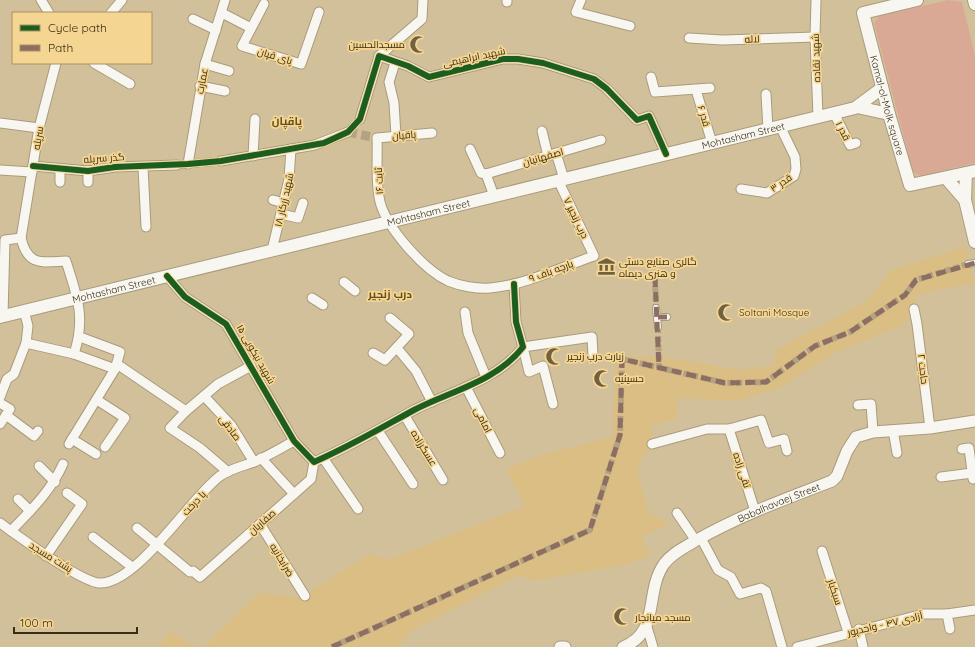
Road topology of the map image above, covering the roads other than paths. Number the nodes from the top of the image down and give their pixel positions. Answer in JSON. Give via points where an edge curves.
{"nodes":[{"id":1,"x":42,"y":0,"type":"edge"},
{"id":2,"x":122,"y":0,"type":"edge"},
{"id":3,"x":225,"y":0,"type":"edge"},
{"id":4,"x":423,"y":0,"type":"edge"},
{"id":5,"x":581,"y":0,"type":"edge"},
{"id":6,"x":816,"y":0,"type":"edge"},
{"id":7,"x":974,"y":0,"type":"edge"},
{"id":8,"x":912,"y":1,"type":"edge"},
{"id":9,"x":264,"y":4,"type":"dead end"},
{"id":10,"x":975,"y":4,"type":"edge"},
{"id":11,"x":48,"y":12,"type":"edge"},
{"id":12,"x":112,"y":12,"type":"edge"},
{"id":13,"x":319,"y":12,"type":"dead end"},
{"id":14,"x":222,"y":13,"type":"junction"},
{"id":15,"x":193,"y":19,"type":"dead end"},
{"id":16,"x":630,"y":26,"type":"dead end"},
{"id":17,"x":251,"y":28,"type":"junction"},
{"id":18,"x":216,"y":30,"type":"junction"},
{"id":19,"x":815,"y":37,"type":"junction"},
{"id":20,"x":690,"y":38,"type":"dead end"},
{"id":21,"x":379,"y":56,"type":"junction"},
{"id":22,"x":395,"y":63,"type":"junction"},
{"id":23,"x":56,"y":64,"type":"edge"},
{"id":24,"x":96,"y":64,"type":"edge"},
{"id":25,"x":205,"y":64,"type":"junction"},
{"id":26,"x":229,"y":71,"type":"dead end"},
{"id":27,"x":373,"y":76,"type":"junction"},
{"id":28,"x":651,"y":77,"type":"dead end"},
{"id":29,"x":389,"y":82,"type":"junction"},
{"id":30,"x":130,"y":84,"type":"dead end"},
{"id":31,"x":200,"y":86,"type":"junction"},
{"id":32,"x":710,"y":88,"type":"dead end"},
{"id":33,"x":882,"y":88,"type":"junction"},
{"id":34,"x":696,"y":90,"type":"junction"},
{"id":35,"x":224,"y":91,"type":"dead end"},
{"id":36,"x":766,"y":94,"type":"dead end"},
{"id":37,"x":857,"y":107,"type":"junction"},
{"id":38,"x":834,"y":113,"type":"junction"},
{"id":39,"x":888,"y":114,"type":"junction"},
{"id":40,"x":818,"y":117,"type":"junction"},
{"id":41,"x":255,"y":119,"type":"dead end"},
{"id":42,"x":360,"y":119,"type":"tunnel mouth"},
{"id":43,"x":0,"y":123,"type":"edge"},
{"id":44,"x":39,"y":128,"type":"junction"},
{"id":45,"x":774,"y":128,"type":"junction"},
{"id":46,"x":542,"y":131,"type":"dead end"},
{"id":47,"x":348,"y":132,"type":"dead end"},
{"id":48,"x":432,"y":133,"type":"dead end"},
{"id":49,"x":396,"y":136,"type":"junction"},
{"id":50,"x":377,"y":138,"type":"joint"},
{"id":51,"x":601,"y":140,"type":"dead end"},
{"id":52,"x":712,"y":143,"type":"junction"},
{"id":53,"x":856,"y":143,"type":"dead end"},
{"id":54,"x":291,"y":149,"type":"junction"},
{"id":55,"x":470,"y":149,"type":"dead end"},
{"id":56,"x":552,"y":154,"type":"junction"},
{"id":57,"x":666,"y":154,"type":"junction"},
{"id":58,"x":253,"y":156,"type":"junction"},
{"id":59,"x":222,"y":161,"type":"tunnel mouth"},
{"id":60,"x":177,"y":164,"type":"tunnel mouth"},
{"id":61,"x":188,"y":164,"type":"dead end"},
{"id":62,"x":143,"y":167,"type":"junction"},
{"id":63,"x":32,"y":169,"type":"junction"},
{"id":64,"x":60,"y":169,"type":"junction"},
{"id":65,"x":0,"y":170,"type":"edge"},
{"id":66,"x":88,"y":171,"type":"junction"},
{"id":67,"x":971,"y":172,"type":"edge"},
{"id":68,"x":486,"y":174,"type":"junction"},
{"id":69,"x":946,"y":178,"type":"junction"},
{"id":70,"x":561,"y":180,"type":"junction"},
{"id":71,"x":60,"y":182,"type":"dead end"},
{"id":72,"x":88,"y":182,"type":"dead end"},
{"id":73,"x":741,"y":189,"type":"dead end"},
{"id":74,"x":494,"y":196,"type":"junction"},
{"id":75,"x":273,"y":200,"type":"dead end"},
{"id":76,"x":965,"y":200,"type":"junction"},
{"id":77,"x":284,"y":203,"type":"junction"},
{"id":78,"x":303,"y":203,"type":"dead end"},
{"id":79,"x":281,"y":214,"type":"junction"},
{"id":80,"x":390,"y":221,"type":"junction"},
{"id":81,"x":146,"y":227,"type":"dead end"},
{"id":82,"x":21,"y":238,"type":"junction"},
{"id":83,"x":2,"y":240,"type":"edge"},
{"id":84,"x":975,"y":242,"type":"edge"},
{"id":85,"x":272,"y":250,"type":"junction"},
{"id":86,"x":594,"y":256,"type":"joint"},
{"id":87,"x":975,"y":263,"type":"edge"},
{"id":88,"x":968,"y":264,"type":"tunnel mouth"},
{"id":89,"x":2,"y":275,"type":"edge"},
{"id":90,"x":166,"y":276,"type":"junction"},
{"id":91,"x":344,"y":282,"type":"dead end"},
{"id":92,"x":514,"y":284,"type":"junction"},
{"id":93,"x":355,"y":291,"type":"dead end"},
{"id":94,"x":78,"y":297,"type":"junction"},
{"id":95,"x":312,"y":298,"type":"dead end"},
{"id":96,"x":323,"y":305,"type":"dead end"},
{"id":97,"x":656,"y":308,"type":"tunnel mouth"},
{"id":98,"x":914,"y":309,"type":"dead end"},
{"id":99,"x":24,"y":310,"type":"junction"},
{"id":100,"x":465,"y":312,"type":"dead end"},
{"id":101,"x":1,"y":316,"type":"edge"},
{"id":102,"x":658,"y":317,"type":"junction"},
{"id":103,"x":667,"y":317,"type":"dead end"},
{"id":104,"x":390,"y":318,"type":"dead end"},
{"id":105,"x":658,"y":327,"type":"tunnel mouth"},
{"id":106,"x":80,"y":337,"type":"junction"},
{"id":107,"x":26,"y":343,"type":"junction"},
{"id":108,"x":524,"y":347,"type":"junction"},
{"id":109,"x":397,"y":348,"type":"junction"},
{"id":110,"x":373,"y":353,"type":"dead end"},
{"id":111,"x":74,"y":354,"type":"junction"},
{"id":112,"x":592,"y":356,"type":"dead end"},
{"id":113,"x":116,"y":366,"type":"junction"},
{"id":114,"x":251,"y":366,"type":"junction"},
{"id":115,"x":486,"y":377,"type":"junction"},
{"id":116,"x":466,"y":387,"type":"junction"},
{"id":117,"x":204,"y":396,"type":"junction"},
{"id":118,"x":0,"y":397,"type":"edge"},
{"id":119,"x":97,"y":400,"type":"junction"},
{"id":120,"x":432,"y":402,"type":"junction"},
{"id":121,"x":0,"y":403,"type":"edge"},
{"id":122,"x":553,"y":404,"type":"dead end"},
{"id":123,"x":858,"y":405,"type":"dead end"},
{"id":124,"x":186,"y":411,"type":"junction"},
{"id":125,"x":6,"y":415,"type":"junction"},
{"id":126,"x":405,"y":416,"type":"junction"},
{"id":127,"x":975,"y":421,"type":"edge"},
{"id":128,"x":0,"y":424,"type":"edge"},
{"id":129,"x":729,"y":428,"type":"junction"},
{"id":130,"x":930,"y":428,"type":"junction"},
{"id":131,"x":893,"y":430,"type":"junction"},
{"id":132,"x":38,"y":431,"type":"dead end"},
{"id":133,"x":378,"y":431,"type":"junction"},
{"id":134,"x":873,"y":432,"type":"junction"},
{"id":135,"x":294,"y":441,"type":"junction"},
{"id":136,"x":652,"y":444,"type":"dead end"},
{"id":137,"x":105,"y":447,"type":"dead end"},
{"id":138,"x":787,"y":451,"type":"dead end"},
{"id":139,"x":969,"y":451,"type":"edge"},
{"id":140,"x":500,"y":453,"type":"dead end"},
{"id":141,"x":897,"y":453,"type":"dead end"},
{"id":142,"x":96,"y":454,"type":"dead end"},
{"id":143,"x":323,"y":458,"type":"junction"},
{"id":144,"x":257,"y":460,"type":"junction"},
{"id":145,"x":314,"y":462,"type":"junction"},
{"id":146,"x":63,"y":464,"type":"dead end"},
{"id":147,"x":39,"y":466,"type":"dead end"},
{"id":148,"x":228,"y":472,"type":"junction"},
{"id":149,"x":941,"y":477,"type":"dead end"},
{"id":150,"x":443,"y":480,"type":"dead end"},
{"id":151,"x":55,"y":482,"type":"junction"},
{"id":152,"x":413,"y":484,"type":"dead end"},
{"id":153,"x":67,"y":493,"type":"dead end"},
{"id":154,"x":294,"y":494,"type":"junction"},
{"id":155,"x":18,"y":499,"type":"dead end"},
{"id":156,"x":358,"y":509,"type":"dead end"},
{"id":157,"x":755,"y":510,"type":"junction"},
{"id":158,"x":30,"y":511,"type":"junction"},
{"id":159,"x":677,"y":512,"type":"dead end"},
{"id":160,"x":0,"y":523,"type":"edge"},
{"id":161,"x":260,"y":524,"type":"junction"},
{"id":162,"x":137,"y":528,"type":"dead end"},
{"id":163,"x":11,"y":531,"type":"junction"},
{"id":164,"x":93,"y":537,"type":"dead end"},
{"id":165,"x":698,"y":539,"type":"junction"},
{"id":166,"x":158,"y":545,"type":"junction"},
{"id":167,"x":822,"y":551,"type":"dead end"},
{"id":168,"x":46,"y":556,"type":"junction"},
{"id":169,"x":132,"y":567,"type":"junction"},
{"id":170,"x":105,"y":582,"type":"joint"},
{"id":171,"x":304,"y":596,"type":"dead end"},
{"id":172,"x":975,"y":610,"type":"edge"},
{"id":173,"x":947,"y":614,"type":"junction"},
{"id":174,"x":647,"y":627,"type":"junction"},
{"id":175,"x":858,"y":629,"type":"junction"},
{"id":176,"x":950,"y":629,"type":"dead end"},
{"id":177,"x":848,"y":632,"type":"junction"},
{"id":178,"x":830,"y":637,"type":"junction"},
{"id":179,"x":560,"y":647,"type":"edge"},
{"id":180,"x":565,"y":647,"type":"edge"},
{"id":181,"x":623,"y":647,"type":"edge"},
{"id":182,"x":653,"y":647,"type":"edge"},
{"id":183,"x":782,"y":647,"type":"edge"},
{"id":184,"x":797,"y":647,"type":"edge"},
{"id":185,"x":832,"y":647,"type":"edge"},
{"id":186,"x":864,"y":647,"type":"edge"}],
"edges":[{"from":1,"to":11,"type":"street"},
{"from":2,"to":12,"type":"street"},
{"from":3,"to":14,"type":"street","name":"عمارت"},
{"from":4,"to":21,"type":"street","via":[[422,19]]},
{"from":5,"to":16,"type":"street","via":[[576,12]]},
{"from":6,"to":19,"type":"street","name":"شهید نقاده"},
{"from":7,"to":10,"type":"main road"},
{"from":8,"to":33,"type":"main road","name":"Kamal-ol-Molk square","via":[[863,13]]},
{"from":9,"to":17,"type":"street","name":"پای قپان"},
{"from":13,"to":17,"type":"street","name":"پای قپان","via":[[301,64],[242,46]]},
{"from":14,"to":17,"type":"street"},
{"from":14,"to":18,"type":"street","name":"عمارت"},
{"from":15,"to":18,"type":"street"},
{"from":18,"to":25,"type":"street","name":"عمارت"},
{"from":19,"to":20,"type":"street","name":"لاله","via":[[722,40]]},
{"from":19,"to":40,"type":"street","name":"شهید نقاده"},
{"from":21,"to":22,"type":"street","name":"شهید ابراهیمی"},
{"from":21,"to":27,"type":"street"},
{"from":22,"to":29,"type":"street"},
{"from":22,"to":57,"type":"street","name":"شهید ابراهیمی","via":[[408,66],[429,77],[503,59],[553,65],[584,75],[599,82],[637,120],[649,116]]},
{"from":23,"to":44,"type":"street","name":"سرپله"},
{"from":24,"to":30,"type":"street"},
{"from":25,"to":26,"type":"street"},
{"from":25,"to":31,"type":"street","name":"عمارت"},
{"from":27,"to":29,"type":"street"},
{"from":27,"to":42,"type":"street"},
{"from":28,"to":34,"type":"street","via":[[655,92]]},
{"from":29,"to":49,"type":"street","via":[[394,103]]},
{"from":31,"to":35,"type":"street"},
{"from":31,"to":61,"type":"street","name":"عمارت"},
{"from":32,"to":34,"type":"street"},
{"from":33,"to":37,"type":"main road"},
{"from":33,"to":39,"type":"main road","name":"Kamal-ol-Molk square"},
{"from":34,"to":52,"type":"street","name":"قدر ۶"},
{"from":36,"to":45,"type":"street"},
{"from":37,"to":38,"type":"main road","name":"Mohtasham Street"},
{"from":37,"to":39,"type":"main road"},
{"from":38,"to":40,"type":"main road","name":"Mohtasham Street"},
{"from":38,"to":53,"type":"street","name":"قدر ۱","via":[[850,145]]},
{"from":39,"to":69,"type":"main road","name":"Kamal-ol-Molk square","via":[[910,186]]},
{"from":40,"to":45,"type":"main road","name":"Mohtasham Street"},
{"from":41,"to":58,"type":"street"},
{"from":43,"to":44,"type":"street"},
{"from":44,"to":63,"type":"street","name":"سرپله"},
{"from":45,"to":52,"type":"main road","name":"Mohtasham Street"},
{"from":45,"to":73,"type":"street","name":"قدر ۳","via":[[795,157],[794,176],[767,193]]},
{"from":46,"to":56,"type":"street","name":"درب زنجیر ۷"},
{"from":47,"to":54,"type":"street","via":[[315,145]]},
{"from":48,"to":49,"type":"street","name":"پاقپان"},
{"from":49,"to":50,"type":"street","name":"پاقپان"},
{"from":50,"to":80,"type":"street","name":"ثابت ۱۶","via":[[380,202]]},
{"from":51,"to":56,"type":"street","name":"اصفهانیان"},
{"from":52,"to":57,"type":"main road","name":"Mohtasham Street"},
{"from":54,"to":58,"type":"street"},
{"from":54,"to":77,"type":"street","name":"شهید زرکار ۱۸","via":[[291,173]]},
{"from":55,"to":68,"type":"street","via":[[481,172]]},
{"from":56,"to":68,"type":"street","name":"اصفهانیان"},
{"from":56,"to":70,"type":"street","name":"درب زنجیر ۷"},
{"from":57,"to":70,"type":"main road","name":"Mohtasham Street"},
{"from":58,"to":59,"type":"street"},
{"from":60,"to":62,"type":"street","name":"گذر سرپله"},
{"from":62,"to":66,"type":"street","name":"گذر سرپله","via":[[115,167]]},
{"from":62,"to":81,"type":"street"},
{"from":63,"to":64,"type":"street","name":"گذر سرپله"},
{"from":63,"to":65,"type":"street","name":"گذر سرپله"},
{"from":63,"to":82,"type":"street","name":"سرپله"},
{"from":64,"to":66,"type":"street","name":"گذر سرپله"},
{"from":64,"to":71,"type":"street"},
{"from":66,"to":72,"type":"street"},
{"from":67,"to":69,"type":"main road","name":"Kamal-ol-Molk square"},
{"from":67,"to":76,"type":"main road"},
{"from":68,"to":74,"type":"street"},
{"from":69,"to":76,"type":"main road"},
{"from":70,"to":74,"type":"main road","name":"Mohtasham Street"},
{"from":70,"to":86,"type":"street","name":"درب زنجیر ۷"},
{"from":74,"to":80,"type":"main road","name":"Mohtasham Street"},
{"from":75,"to":77,"type":"street"},
{"from":76,"to":84,"type":"main road"},
{"from":77,"to":79,"type":"street","name":"شهید زرکار ۱۸"},
{"from":78,"to":79,"type":"street","via":[[298,218]]},
{"from":79,"to":85,"type":"street","name":"شهید زرکار ۱۸"},
{"from":80,"to":85,"type":"main road","name":"Mohtasham Street"},
{"from":80,"to":92,"type":"street","name":"پارچه باف ۹","via":[[398,236],[414,254],[448,281],[490,288]]},
{"from":82,"to":83,"type":"street"},
{"from":82,"to":94,"type":"street","via":[[25,252],[34,261],[66,261]]},
{"from":83,"to":89,"type":"street"},
{"from":85,"to":90,"type":"main road","name":"Mohtasham Street"},
{"from":86,"to":92,"type":"street","name":"پارچه باف ۹"},
{"from":87,"to":88,"type":"street"},
{"from":89,"to":101,"type":"street"},
{"from":90,"to":94,"type":"main road","name":"Mohtasham Street"},
{"from":90,"to":114,"type":"street","name":"شهید نیکویی ۱۵","via":[[185,297],[226,324]]},
{"from":91,"to":93,"type":"street"},
{"from":92,"to":108,"type":"street","via":[[516,322]]},
{"from":94,"to":99,"type":"main road","name":"Mohtasham Street"},
{"from":94,"to":106,"type":"street","via":[[81,315]]},
{"from":95,"to":96,"type":"street"},
{"from":97,"to":102,"type":"street"},
{"from":98,"to":130,"type":"street","name":"حاجت ۲"},
{"from":99,"to":101,"type":"main road","name":"Mohtasham Street"},
{"from":99,"to":107,"type":"street","via":[[28,326]]},
{"from":100,"to":115,"type":"street","via":[[468,333]]},
{"from":102,"to":103,"type":"street"},
{"from":102,"to":105,"type":"street"},
{"from":104,"to":109,"type":"street","via":[[409,334]]},
{"from":106,"to":111,"type":"street"},
{"from":106,"to":113,"type":"street","via":[[120,352]]},
{"from":107,"to":111,"type":"street"},
{"from":107,"to":118,"type":"street","via":[[14,374],[7,379]]},
{"from":108,"to":112,"type":"street","via":[[592,337]]},
{"from":108,"to":115,"type":"street","via":[[511,360]]},
{"from":108,"to":122,"type":"street","via":[[529,372],[543,366]]},
{"from":109,"to":110,"type":"street","via":[[385,360]]},
{"from":109,"to":120,"type":"street","via":[[416,371]]},
{"from":111,"to":113,"type":"street"},
{"from":113,"to":119,"type":"street"},
{"from":113,"to":124,"type":"street"},
{"from":114,"to":117,"type":"street","via":[[218,384]]},
{"from":114,"to":135,"type":"street","name":"شهید نیکویی ۱۵"},
{"from":115,"to":116,"type":"street"},
{"from":116,"to":120,"type":"street"},
{"from":116,"to":140,"type":"street","name":"امامی"},
{"from":117,"to":124,"type":"street"},
{"from":117,"to":144,"type":"street","name":"صادقی","via":[[231,425]]},
{"from":119,"to":137,"type":"street","via":[[124,418]]},
{"from":119,"to":142,"type":"street","via":[[71,442]]},
{"from":120,"to":126,"type":"street"},
{"from":121,"to":125,"type":"street","via":[[10,409]]},
{"from":123,"to":134,"type":"street","via":[[871,404]]},
{"from":124,"to":148,"type":"street","via":[[170,428],[200,448]]},
{"from":125,"to":128,"type":"street"},
{"from":125,"to":132,"type":"street","via":[[34,436]]},
{"from":126,"to":133,"type":"street"},
{"from":126,"to":150,"type":"street","name":"عسگرزاده"},
{"from":127,"to":130,"type":"street","name":"Babalhavaej Street"},
{"from":129,"to":136,"type":"street","via":[[708,429]]},
{"from":129,"to":138,"type":"street","via":[[761,420],[769,442],[784,438]]},
{"from":129,"to":157,"type":"street","name":"تقی زاده"},
{"from":130,"to":131,"type":"street","name":"Babalhavaej Street"},
{"from":131,"to":134,"type":"street","name":"Babalhavaej Street"},
{"from":131,"to":141,"type":"street"},
{"from":133,"to":143,"type":"street"},
{"from":133,"to":152,"type":"street"},
{"from":134,"to":157,"type":"street","name":"Babalhavaej Street","via":[[856,437],[832,481]]},
{"from":135,"to":144,"type":"street","name":"پا درخت"},
{"from":135,"to":145,"type":"street","name":"شهید نیکویی ۱۵"},
{"from":139,"to":149,"type":"street","via":[[972,476]]},
{"from":143,"to":145,"type":"street"},
{"from":143,"to":156,"type":"street"},
{"from":144,"to":148,"type":"street","name":"پا درخت"},
{"from":144,"to":154,"type":"street","name":"صادقی"},
{"from":145,"to":154,"type":"street","name":"صفاریان","via":[[311,479]]},
{"from":146,"to":151,"type":"street"},
{"from":147,"to":151,"type":"street"},
{"from":148,"to":166,"type":"street","name":"پا درخت","via":[[220,476],[195,500]]},
{"from":151,"to":158,"type":"street"},
{"from":153,"to":168,"type":"street","via":[[82,504]]},
{"from":154,"to":161,"type":"street","name":"صفاریان"},
{"from":155,"to":158,"type":"street"},
{"from":157,"to":165,"type":"street","name":"Babalhavaej Street"},
{"from":158,"to":163,"type":"street"},
{"from":159,"to":165,"type":"street"},
{"from":160,"to":163,"type":"street","name":"پشت مسجد"},
{"from":161,"to":166,"type":"street","name":"صفاریان","via":[[200,577],[193,571],[190,572]]},
{"from":161,"to":171,"type":"street","name":"ضرابخانیه"},
{"from":162,"to":166,"type":"street"},
{"from":163,"to":168,"type":"street","name":"پشت مسجد"},
{"from":164,"to":169,"type":"street"},
{"from":165,"to":174,"type":"street","name":"Babalhavaej Street","via":[[675,553],[664,564],[659,573]]},
{"from":165,"to":183,"type":"street","via":[[718,570],[731,577],[740,594],[761,588],[766,591]]},
{"from":166,"to":169,"type":"street","name":"پا درخت"},
{"from":167,"to":177,"type":"street","name":"سبکبار"},
{"from":168,"to":170,"type":"street","name":"پشت مسجد","via":[[90,581]]},
{"from":169,"to":170,"type":"street","name":"پا درخت","via":[[120,576]]},
{"from":172,"to":173,"type":"street","name":"آزادی ۴۷ - واحدپور"},
{"from":173,"to":175,"type":"street","name":"آزادی ۴۷ - واحدپور","via":[[923,614]]},
{"from":173,"to":176,"type":"street"},
{"from":174,"to":181,"type":"street","name":"Babalhavaej Street","via":[[634,643]]},
{"from":174,"to":182,"type":"street"},
{"from":175,"to":177,"type":"street","name":"آزادی ۴۷ - واحدپور"},
{"from":175,"to":186,"type":"street"},
{"from":177,"to":178,"type":"street","name":"آزادی ۴۷ - واحدپور"},
{"from":178,"to":184,"type":"street","name":"آزادی ۴۷ - واحدپور"},
{"from":178,"to":185,"type":"street"},
{"from":179,"to":180,"type":"street"}]}
